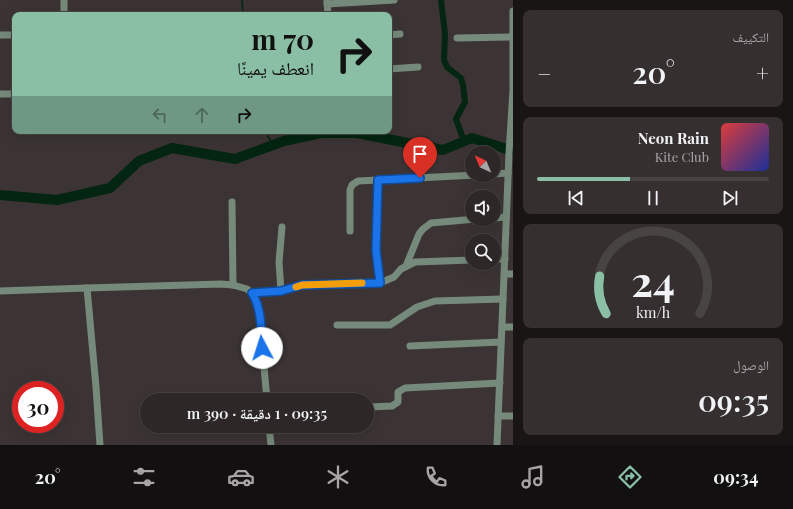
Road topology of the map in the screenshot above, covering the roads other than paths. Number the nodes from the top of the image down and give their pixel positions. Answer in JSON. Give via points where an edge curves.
{"nodes":[{"id":1,"x":64,"y":0,"type":"edge"},
{"id":2,"x":394,"y":0,"type":"edge"},
{"id":3,"x":327,"y":2,"type":"edge"},
{"id":4,"x":513,"y":11,"type":"edge"},
{"id":5,"x":64,"y":12,"type":"edge"},
{"id":6,"x":328,"y":12,"type":"edge"},
{"id":7,"x":400,"y":34,"type":"dead end"},
{"id":8,"x":10,"y":35,"type":"dead end"},
{"id":9,"x":392,"y":35,"type":"edge"},
{"id":10,"x":0,"y":36,"type":"edge"},
{"id":11,"x":512,"y":37,"type":"edge"},
{"id":12,"x":457,"y":38,"type":"dead end"},
{"id":13,"x":418,"y":67,"type":"dead end"},
{"id":14,"x":392,"y":69,"type":"edge"},
{"id":15,"x":0,"y":94,"type":"edge"},
{"id":16,"x":12,"y":94,"type":"edge"},
{"id":17,"x":508,"y":173,"type":"junction"},
{"id":18,"x":501,"y":174,"type":"edge"},
{"id":19,"x":465,"y":176,"type":"edge"},
{"id":20,"x":378,"y":180,"type":"junction"},
{"id":21,"x":232,"y":202,"type":"dead end"},
{"id":22,"x":501,"y":217,"type":"edge"},
{"id":23,"x":506,"y":217,"type":"junction"},
{"id":24,"x":465,"y":220,"type":"edge"},
{"id":25,"x":510,"y":224,"type":"edge"},
{"id":26,"x":282,"y":227,"type":"dead end"},
{"id":27,"x":350,"y":230,"type":"dead end"},
{"id":28,"x":501,"y":259,"type":"edge"},
{"id":29,"x":505,"y":259,"type":"junction"},
{"id":30,"x":465,"y":260,"type":"edge"},
{"id":31,"x":406,"y":266,"type":"junction"},
{"id":32,"x":505,"y":274,"type":"junction"},
{"id":33,"x":513,"y":274,"type":"edge"},
{"id":34,"x":380,"y":283,"type":"junction"},
{"id":35,"x":233,"y":285,"type":"junction"},
{"id":36,"x":87,"y":288,"type":"junction"},
{"id":37,"x":0,"y":291,"type":"edge"},
{"id":38,"x":281,"y":291,"type":"junction"},
{"id":39,"x":252,"y":293,"type":"junction"},
{"id":40,"x":503,"y":299,"type":"junction"},
{"id":41,"x":337,"y":325,"type":"dead end"},
{"id":42,"x":502,"y":327,"type":"junction"},
{"id":43,"x":513,"y":327,"type":"edge"},
{"id":44,"x":502,"y":342,"type":"junction"},
{"id":45,"x":410,"y":346,"type":"dead end"},
{"id":46,"x":500,"y":383,"type":"junction"},
{"id":47,"x":266,"y":393,"type":"edge"},
{"id":48,"x":374,"y":407,"type":"edge"},
{"id":49,"x":498,"y":416,"type":"junction"},
{"id":50,"x":513,"y":416,"type":"edge"},
{"id":51,"x":270,"y":433,"type":"edge"},
{"id":52,"x":100,"y":445,"type":"edge"},
{"id":53,"x":271,"y":445,"type":"edge"},
{"id":54,"x":497,"y":445,"type":"edge"}],
"edges":[{"from":1,"to":5,"type":"street"},
{"from":2,"to":3,"type":"street"},
{"from":3,"to":6,"type":"street"},
{"from":4,"to":11,"type":"street"},
{"from":7,"to":9,"type":"street"},
{"from":8,"to":10,"type":"street"},
{"from":11,"to":12,"type":"street"},
{"from":11,"to":17,"type":"street","via":[[513,90]]},
{"from":13,"to":14,"type":"street"},
{"from":15,"to":16,"type":"street"},
{"from":17,"to":18,"type":"street"},
{"from":17,"to":23,"type":"street"},
{"from":19,"to":20,"type":"street"},
{"from":20,"to":27,"type":"street","via":[[352,185]]},
{"from":20,"to":34,"type":"street","via":[[376,250]]},
{"from":21,"to":35,"type":"street"},
{"from":22,"to":23,"type":"street"},
{"from":23,"to":25,"type":"street"},
{"from":24,"to":31,"type":"street","via":[[432,223],[423,229]]},
{"from":25,"to":29,"type":"street"},
{"from":26,"to":38,"type":"street","via":[[279,262]]},
{"from":28,"to":29,"type":"street"},
{"from":29,"to":32,"type":"street"},
{"from":30,"to":31,"type":"street","via":[[415,262]]},
{"from":31,"to":34,"type":"street","via":[[394,278]]},
{"from":32,"to":33,"type":"street"},
{"from":32,"to":40,"type":"street"},
{"from":34,"to":38,"type":"street","via":[[302,285]]},
{"from":35,"to":36,"type":"street"},
{"from":35,"to":39,"type":"street"},
{"from":36,"to":37,"type":"street"},
{"from":36,"to":52,"type":"street"},
{"from":38,"to":39,"type":"street"},
{"from":39,"to":47,"type":"street","via":[[256,298],[259,312]]},
{"from":40,"to":41,"type":"street","via":[[435,301],[417,307],[390,325]]},
{"from":40,"to":42,"type":"street"},
{"from":42,"to":43,"type":"street"},
{"from":42,"to":44,"type":"street"},
{"from":44,"to":45,"type":"street"},
{"from":44,"to":46,"type":"street"},
{"from":46,"to":48,"type":"street","via":[[406,388],[398,392],[398,402],[392,406]]},
{"from":46,"to":49,"type":"street"},
{"from":49,"to":50,"type":"street"},
{"from":49,"to":54,"type":"street"},
{"from":51,"to":53,"type":"street"}]}
